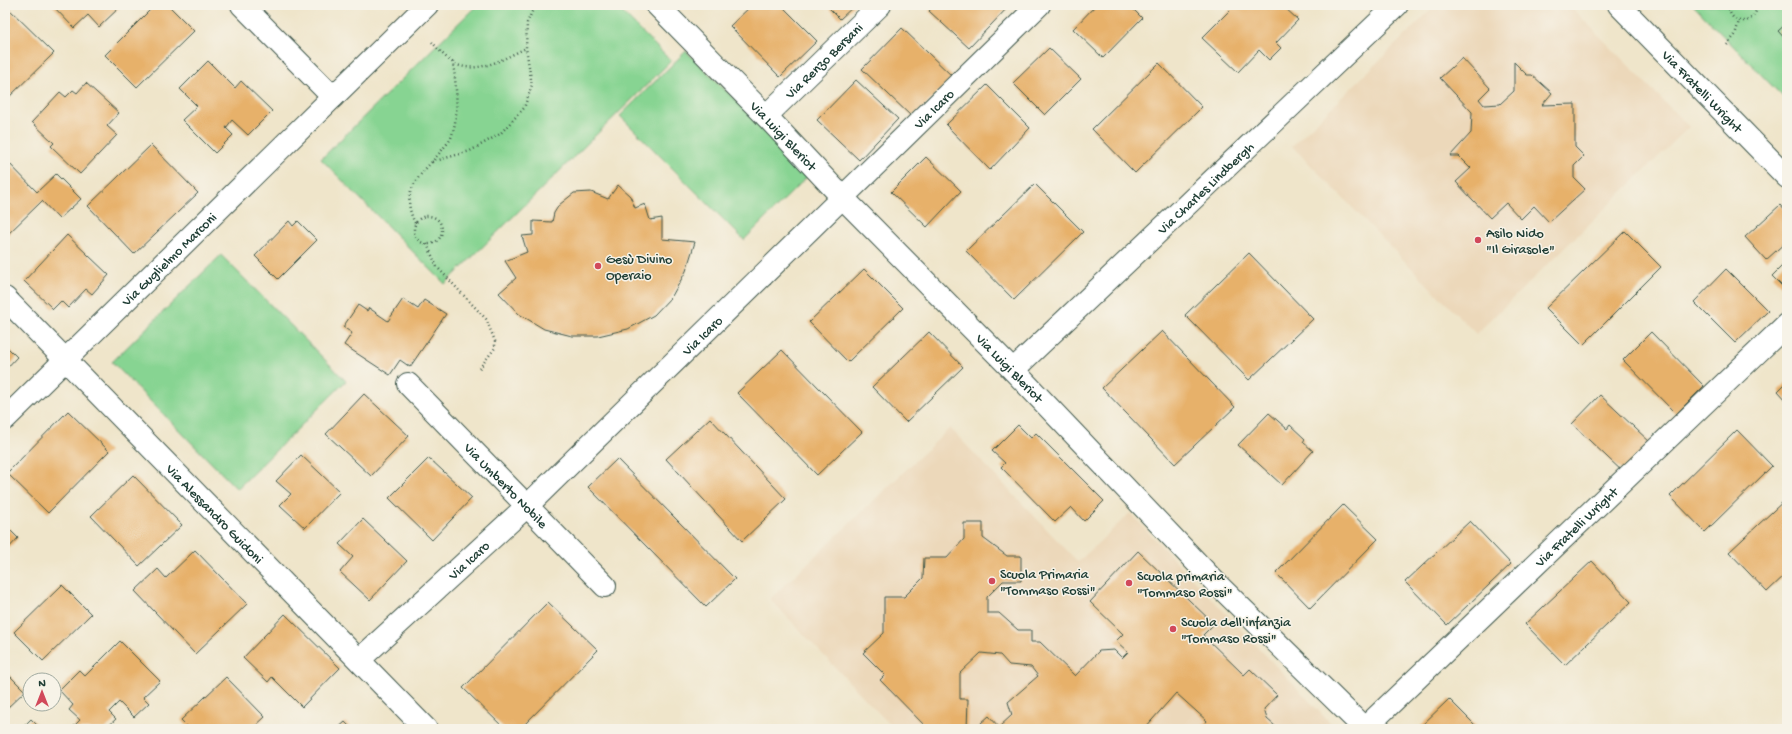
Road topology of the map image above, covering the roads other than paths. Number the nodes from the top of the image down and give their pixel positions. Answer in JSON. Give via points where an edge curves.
{"nodes":[{"id":1,"x":242,"y":5,"type":"edge"},
{"id":2,"x":427,"y":5,"type":"edge"},
{"id":3,"x":657,"y":5,"type":"edge"},
{"id":4,"x":880,"y":5,"type":"edge"},
{"id":5,"x":1040,"y":5,"type":"edge"},
{"id":6,"x":1397,"y":5,"type":"edge"},
{"id":7,"x":1619,"y":5,"type":"edge"},
{"id":8,"x":333,"y":97,"type":"junction"},
{"id":9,"x":766,"y":116,"type":"junction"},
{"id":10,"x":1787,"y":177,"type":"edge"},
{"id":11,"x":843,"y":198,"type":"junction"},
{"id":12,"x":5,"y":298,"type":"edge"},
{"id":13,"x":1787,"y":324,"type":"edge"},
{"id":14,"x":66,"y":361,"type":"junction"},
{"id":15,"x":1013,"y":370,"type":"junction"},
{"id":16,"x":408,"y":384,"type":"dead end"},
{"id":17,"x":5,"y":419,"type":"edge"},
{"id":18,"x":527,"y":506,"type":"junction"},
{"id":19,"x":605,"y":586,"type":"dead end"},
{"id":20,"x":360,"y":659,"type":"junction"},
{"id":21,"x":426,"y":729,"type":"edge"},
{"id":22,"x":1365,"y":729,"type":"edge"}],
"edges":[{"from":1,"to":8,"type":"street"},
{"from":2,"to":8,"type":"street","name":"Via Guglielmo Marconi"},
{"from":3,"to":9,"type":"street","name":"Via Luigi Bleriot"},
{"from":4,"to":9,"type":"street","name":"Via Renzo Bersani"},
{"from":5,"to":11,"type":"street","name":"Via Icaro"},
{"from":6,"to":15,"type":"street","name":"Via Charles Lindbergh"},
{"from":7,"to":10,"type":"street","name":"Via Fratelli Wright"},
{"from":8,"to":14,"type":"street","name":"Via Guglielmo Marconi"},
{"from":9,"to":11,"type":"street","name":"Via Luigi Bleriot"},
{"from":11,"to":15,"type":"street","name":"Via Luigi Bleriot"},
{"from":11,"to":18,"type":"street","name":"Via Icaro"},
{"from":12,"to":14,"type":"street","name":"Via Alessandro Guidoni"},
{"from":13,"to":22,"type":"street","name":"Via Fratelli Wright"},
{"from":14,"to":17,"type":"street","name":"Via Guglielmo Marconi"},
{"from":14,"to":20,"type":"street","name":"Via Alessandro Guidoni"},
{"from":15,"to":22,"type":"street","name":"Via Luigi Bleriot","via":[[1218,585]]},
{"from":16,"to":18,"type":"street","name":"Via Umberto Nobile"},
{"from":18,"to":19,"type":"street","name":"Via Umberto Nobile"},
{"from":18,"to":20,"type":"street","name":"Via Icaro"},
{"from":20,"to":21,"type":"street","name":"Via Alessandro Guidoni"}]}
